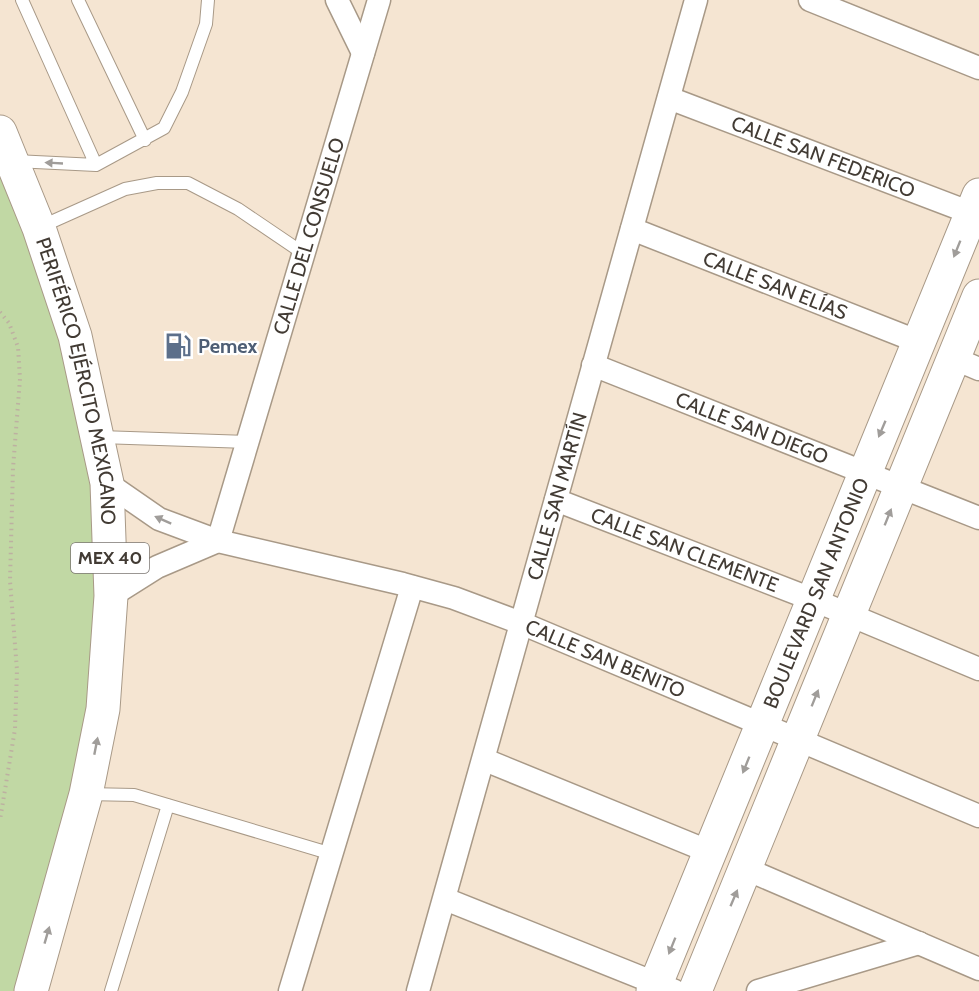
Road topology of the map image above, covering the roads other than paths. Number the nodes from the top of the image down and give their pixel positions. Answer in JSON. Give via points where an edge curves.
{"nodes":[{"id":1,"x":22,"y":0,"type":"edge"},
{"id":2,"x":78,"y":0,"type":"edge"},
{"id":3,"x":208,"y":0,"type":"edge"},
{"id":4,"x":337,"y":0,"type":"edge"},
{"id":5,"x":379,"y":0,"type":"edge"},
{"id":6,"x":696,"y":0,"type":"edge"},
{"id":7,"x":810,"y":0,"type":"edge"},
{"id":8,"x":363,"y":53,"type":"junction"},
{"id":9,"x":979,"y":68,"type":"edge"},
{"id":10,"x":669,"y":98,"type":"junction"},
{"id":11,"x":145,"y":140,"type":"junction"},
{"id":12,"x":6,"y":146,"type":"edge"},
{"id":13,"x":96,"y":165,"type":"junction"},
{"id":14,"x":977,"y":208,"type":"edge"},
{"id":15,"x":39,"y":228,"type":"junction"},
{"id":16,"x":632,"y":229,"type":"junction"},
{"id":17,"x":303,"y":253,"type":"junction"},
{"id":18,"x":979,"y":296,"type":"edge"},
{"id":19,"x":919,"y":342,"type":"junction"},
{"id":20,"x":966,"y":363,"type":"edge"},
{"id":21,"x":593,"y":365,"type":"junction"},
{"id":22,"x":98,"y":437,"type":"junction"},
{"id":23,"x":248,"y":442,"type":"junction"},
{"id":24,"x":864,"y":471,"type":"junction"},
{"id":25,"x":108,"y":483,"type":"junction"},
{"id":26,"x":901,"y":485,"type":"junction"},
{"id":27,"x":556,"y":500,"type":"junction"},
{"id":28,"x":979,"y":518,"type":"edge"},
{"id":29,"x":218,"y":541,"type":"junction"},
{"id":30,"x":412,"y":587,"type":"junction"},
{"id":31,"x":111,"y":596,"type":"junction"},
{"id":32,"x":814,"y":600,"type":"junction"},
{"id":33,"x":848,"y":616,"type":"junction"},
{"id":34,"x":521,"y":623,"type":"junction"},
{"id":35,"x":979,"y":669,"type":"edge"},
{"id":36,"x":763,"y":724,"type":"junction"},
{"id":37,"x":798,"y":740,"type":"junction"},
{"id":38,"x":485,"y":760,"type":"junction"},
{"id":39,"x":86,"y":794,"type":"junction"},
{"id":40,"x":168,"y":805,"type":"junction"},
{"id":41,"x":979,"y":816,"type":"edge"},
{"id":42,"x":710,"y":852,"type":"junction"},
{"id":43,"x":332,"y":854,"type":"junction"},
{"id":44,"x":746,"y":869,"type":"junction"},
{"id":45,"x":445,"y":899,"type":"junction"},
{"id":46,"x":920,"y":943,"type":"junction"},
{"id":47,"x":979,"y":969,"type":"edge"},
{"id":48,"x":662,"y":989,"type":"edge"},
{"id":49,"x":31,"y":991,"type":"edge"},
{"id":50,"x":111,"y":991,"type":"edge"},
{"id":51,"x":290,"y":991,"type":"edge"},
{"id":52,"x":418,"y":991,"type":"edge"},
{"id":53,"x":695,"y":991,"type":"edge"},
{"id":54,"x":758,"y":991,"type":"edge"}],
"edges":[{"from":1,"to":13,"type":"lane"},
{"from":2,"to":11,"type":"lane"},
{"from":3,"to":11,"type":"lane","via":[[206,24],[170,119],[164,128]]},
{"from":4,"to":8,"type":"street"},
{"from":5,"to":8,"type":"street","name":"CALLE DEL CONSUELO"},
{"from":6,"to":10,"type":"street","name":"CALLE SAN MARTÍN"},
{"from":7,"to":9,"type":"street"},
{"from":8,"to":17,"type":"street","name":"CALLE DEL CONSUELO"},
{"from":10,"to":14,"type":"street","name":"CALLE SAN FEDERICO"},
{"from":10,"to":16,"type":"street","name":"CALLE SAN MARTÍN"},
{"from":11,"to":13,"type":"lane"},
{"from":13,"to":12,"type":"lane","one_way":true},
{"from":12,"to":15,"type":"main road","name":"PERIFÉRICO EJÉRCITO MEXICANO","number":"MEX 40"},
{"from":14,"to":19,"type":"main road","name":"BOULEVARD SAN ANTONIO","one_way":true},
{"from":15,"to":17,"type":"lane","via":[[125,189],[188,183],[238,209]]},
{"from":15,"to":22,"type":"main road","name":"PERIFÉRICO EJÉRCITO MEXICANO","number":"MEX 40","via":[[75,336]]},
{"from":16,"to":19,"type":"street","name":"CALLE SAN ELÍAS"},
{"from":16,"to":21,"type":"street","name":"CALLE SAN MARTÍN"},
{"from":17,"to":23,"type":"street","name":"CALLE DEL CONSUELO"},
{"from":18,"to":20,"type":"main road","name":"BOULEVARD SAN ANTONIO"},
{"from":19,"to":24,"type":"main road","name":"BOULEVARD SAN ANTONIO","one_way":true},
{"from":20,"to":26,"type":"main road","name":"BOULEVARD SAN ANTONIO"},
{"from":21,"to":24,"type":"street","name":"CALLE SAN DIEGO"},
{"from":21,"to":27,"type":"street","name":"CALLE SAN MARTÍN"},
{"from":22,"to":23,"type":"lane"},
{"from":22,"to":25,"type":"main road","name":"PERIFÉRICO EJÉRCITO MEXICANO","number":"MEX 40"},
{"from":23,"to":29,"type":"street","name":"CALLE DEL CONSUELO"},
{"from":24,"to":26,"type":"street","name":"CALLE SAN DIEGO"},
{"from":24,"to":32,"type":"main road","name":"BOULEVARD SAN ANTONIO"},
{"from":29,"to":25,"type":"street","name":"CALLE SAN BENITO","one_way":true,"via":[[159,519]]},
{"from":25,"to":31,"type":"main road","name":"PERIFÉRICO EJÉRCITO MEXICANO","number":"MEX 40"},
{"from":26,"to":28,"type":"street","name":"CALLE SAN DIEGO"},
{"from":33,"to":26,"type":"main road","name":"BOULEVARD SAN ANTONIO","one_way":true},
{"from":27,"to":32,"type":"street","name":"CALLE SAN CLEMENTE"},
{"from":27,"to":34,"type":"street","name":"CALLE SAN MARTÍN"},
{"from":29,"to":30,"type":"street","name":"CALLE SAN BENITO"},
{"from":29,"to":31,"type":"street","via":[[157,567]]},
{"from":30,"to":34,"type":"street","name":"CALLE SAN BENITO"},
{"from":30,"to":43,"type":"street"},
{"from":39,"to":31,"type":"main road","name":"PERIFÉRICO EJÉRCITO MEXICANO","number":"MEX 40","one_way":true,"via":[[103,709]]},
{"from":32,"to":33,"type":"street","name":"CALLE SAN CLEMENTE"},
{"from":32,"to":36,"type":"main road","name":"BOULEVARD SAN ANTONIO"},
{"from":33,"to":35,"type":"street","name":"CALLE SAN CLEMENTE"},
{"from":37,"to":33,"type":"main road","name":"BOULEVARD SAN ANTONIO","one_way":true},
{"from":34,"to":36,"type":"street","name":"CALLE SAN BENITO"},
{"from":34,"to":38,"type":"street","name":"CALLE SAN MARTÍN"},
{"from":36,"to":37,"type":"street","name":"CALLE SAN BENITO"},
{"from":36,"to":42,"type":"main road","name":"BOULEVARD SAN ANTONIO","one_way":true},
{"from":37,"to":41,"type":"street","name":"CALLE SAN BENITO"},
{"from":37,"to":44,"type":"main road","name":"BOULEVARD SAN ANTONIO"},
{"from":38,"to":42,"type":"street"},
{"from":38,"to":45,"type":"street","name":"CALLE SAN MARTÍN"},
{"from":39,"to":40,"type":"lane","via":[[134,795]]},
{"from":49,"to":39,"type":"main road","name":"PERIFÉRICO EJÉRCITO MEXICANO","number":"MEX 40","one_way":true},
{"from":40,"to":43,"type":"lane"},
{"from":40,"to":50,"type":"lane"},
{"from":42,"to":48,"type":"main road","name":"BOULEVARD SAN ANTONIO","one_way":true},
{"from":43,"to":51,"type":"street"},
{"from":44,"to":46,"type":"street"},
{"from":53,"to":44,"type":"main road","name":"BOULEVARD SAN ANTONIO","one_way":true},
{"from":45,"to":48,"type":"street"},
{"from":45,"to":52,"type":"street","name":"CALLE SAN MARTÍN"},
{"from":46,"to":47,"type":"street"},
{"from":46,"to":54,"type":"street"}]}
